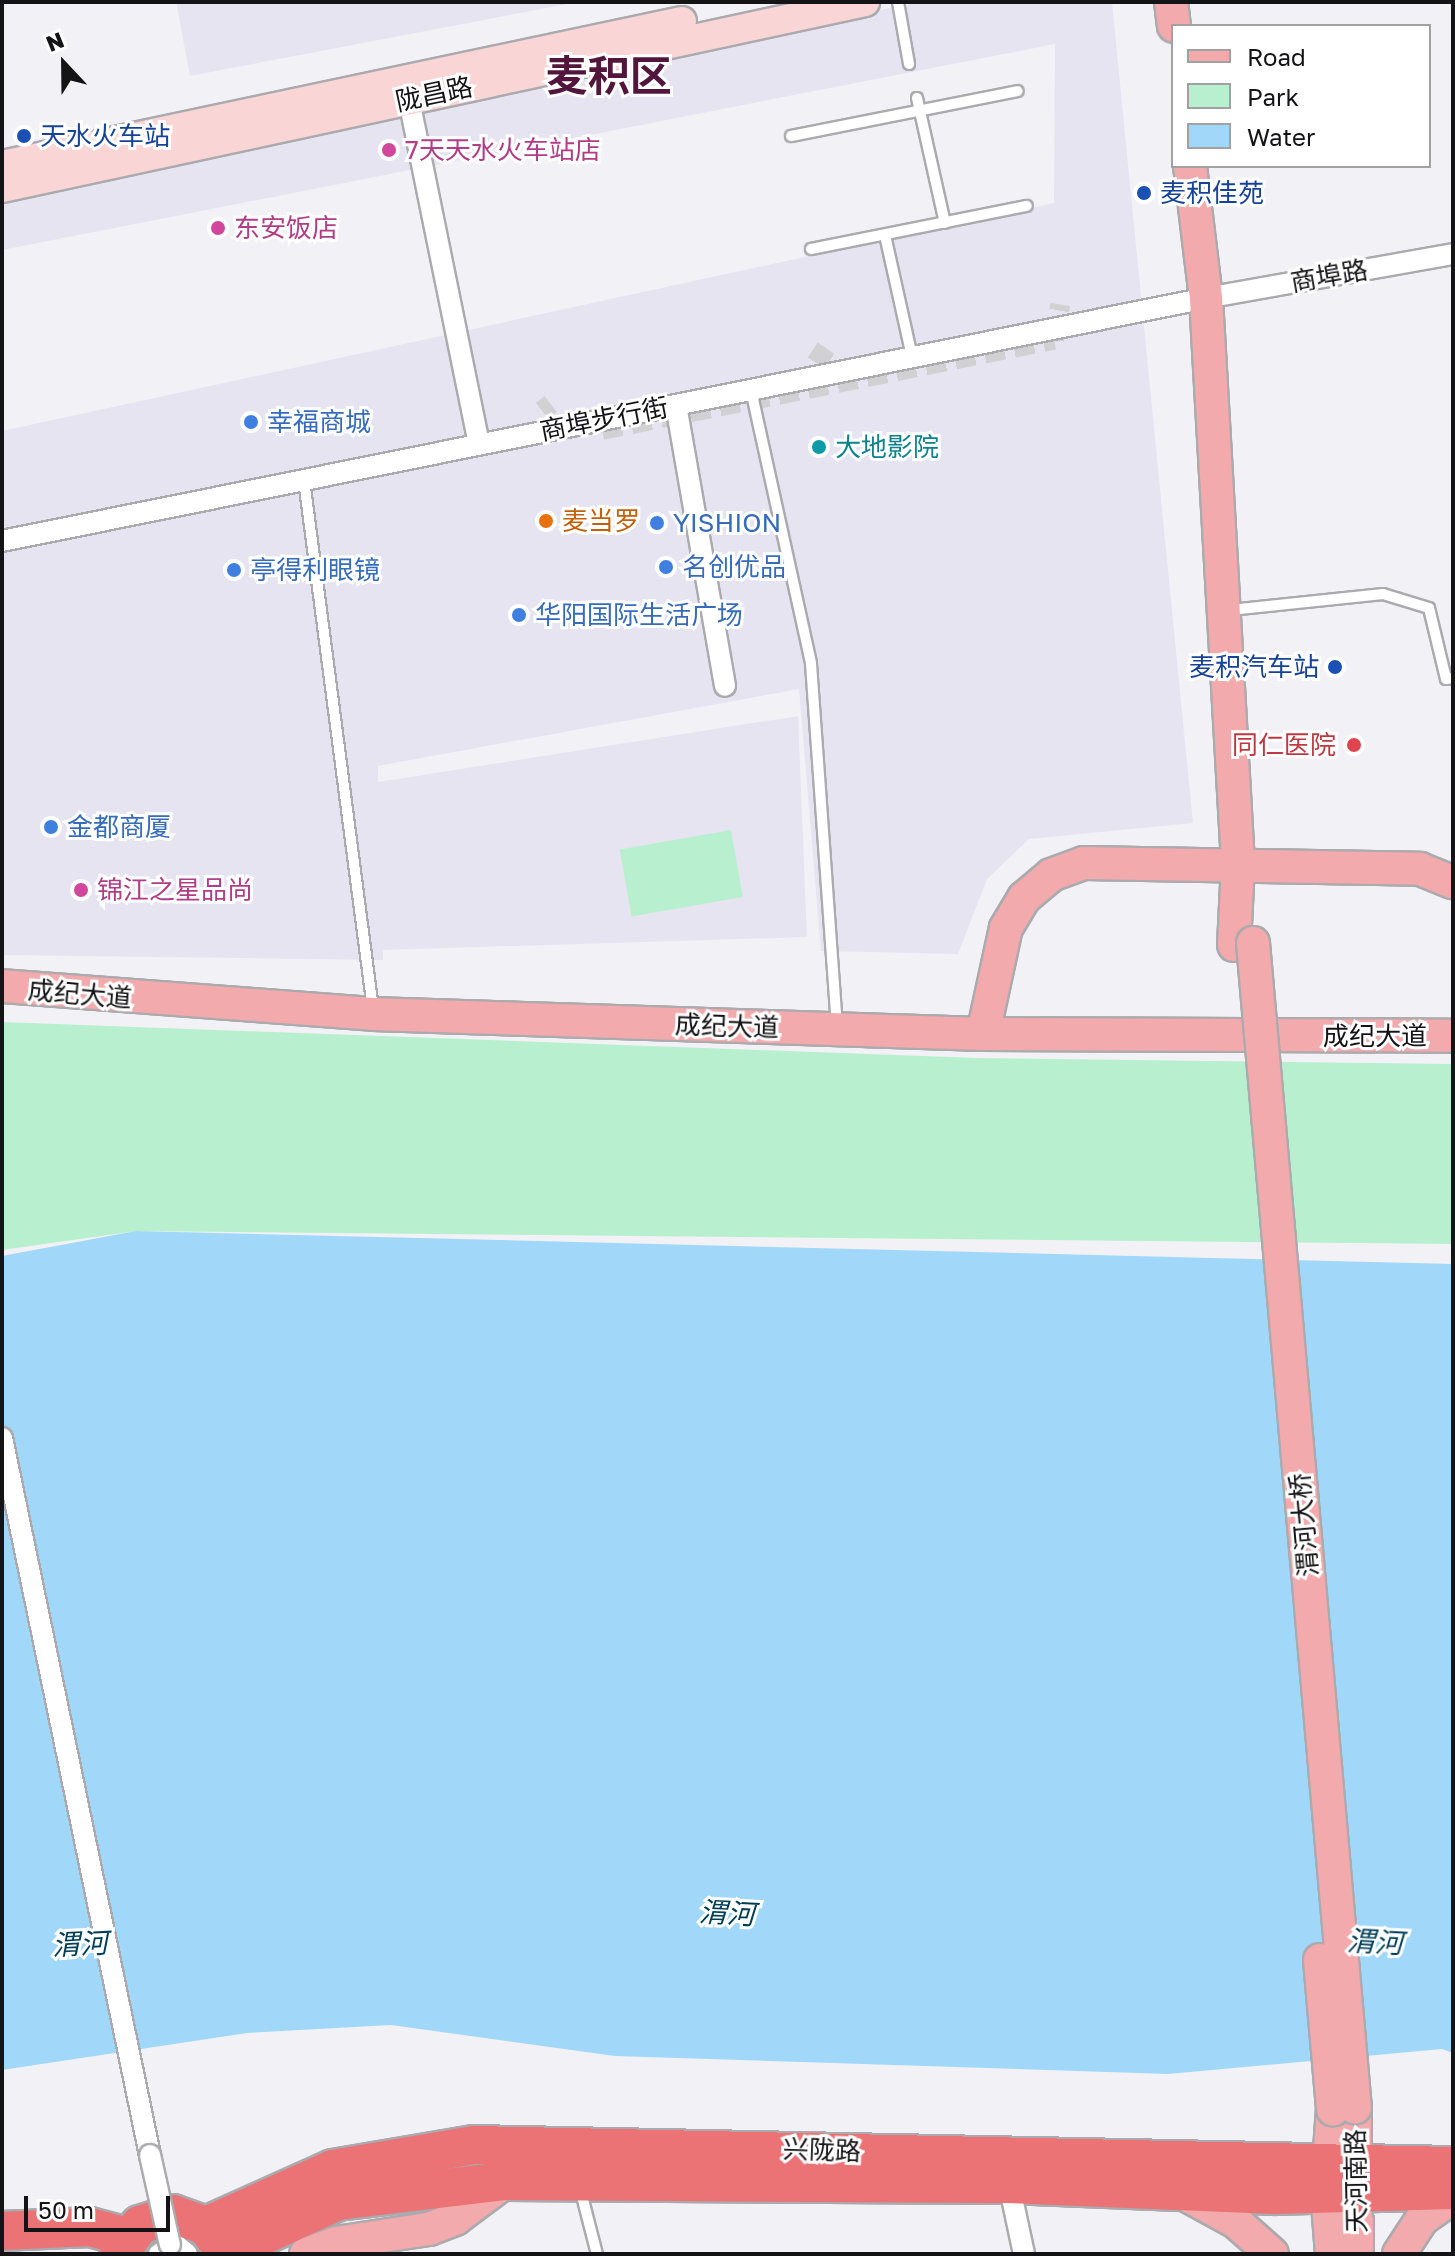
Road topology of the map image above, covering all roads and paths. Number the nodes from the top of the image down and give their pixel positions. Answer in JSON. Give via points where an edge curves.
{"nodes":[{"id":1,"x":773,"y":2,"type":"edge"},
{"id":2,"x":865,"y":2,"type":"edge"},
{"id":3,"x":898,"y":2,"type":"edge"},
{"id":4,"x":1171,"y":2,"type":"edge"},
{"id":5,"x":1174,"y":24,"type":"edge"},
{"id":6,"x":909,"y":64,"type":"dead end"},
{"id":7,"x":1018,"y":91,"type":"dead end"},
{"id":8,"x":917,"y":98,"type":"dead end"},
{"id":9,"x":409,"y":100,"type":"junction"},
{"id":10,"x":919,"y":110,"type":"junction"},
{"id":11,"x":791,"y":136,"type":"dead end"},
{"id":12,"x":1190,"y":168,"type":"edge"},
{"id":13,"x":2,"y":169,"type":"edge"},
{"id":14,"x":1027,"y":206,"type":"dead end"},
{"id":15,"x":945,"y":223,"type":"junction"},
{"id":16,"x":885,"y":235,"type":"junction"},
{"id":17,"x":811,"y":249,"type":"dead end"},
{"id":18,"x":1453,"y":254,"type":"edge"},
{"id":19,"x":1206,"y":298,"type":"junction"},
{"id":20,"x":912,"y":357,"type":"junction"},
{"id":21,"x":751,"y":390,"type":"junction"},
{"id":22,"x":676,"y":405,"type":"junction"},
{"id":23,"x":479,"y":444,"type":"junction"},
{"id":24,"x":304,"y":480,"type":"junction"},
{"id":25,"x":2,"y":541,"type":"edge"},
{"id":26,"x":1224,"y":611,"type":"junction"},
{"id":27,"x":1453,"y":678,"type":"edge"},
{"id":28,"x":725,"y":686,"type":"dead end"},
{"id":29,"x":1238,"y":864,"type":"junction"},
{"id":30,"x":1453,"y":882,"type":"edge"},
{"id":31,"x":2,"y":986,"type":"edge"},
{"id":32,"x":373,"y":1014,"type":"junction"},
{"id":33,"x":838,"y":1029,"type":"junction"},
{"id":34,"x":983,"y":1034,"type":"junction"},
{"id":35,"x":1453,"y":1036,"type":"edge"},
{"id":36,"x":2,"y":1438,"type":"edge"},
{"id":37,"x":1344,"y":2108,"type":"joint"},
{"id":38,"x":1453,"y":2166,"type":"edge"},
{"id":39,"x":577,"y":2178,"type":"junction"},
{"id":40,"x":1341,"y":2178,"type":"junction"},
{"id":41,"x":506,"y":2181,"type":"junction"},
{"id":42,"x":1009,"y":2184,"type":"junction"},
{"id":43,"x":1453,"y":2190,"type":"edge"},
{"id":44,"x":1178,"y":2191,"type":"junction"},
{"id":45,"x":1453,"y":2197,"type":"edge"},
{"id":46,"x":2,"y":2231,"type":"edge"},
{"id":47,"x":177,"y":2247,"type":"edge"},
{"id":48,"x":306,"y":2254,"type":"edge"},
{"id":49,"x":597,"y":2254,"type":"edge"},
{"id":50,"x":1024,"y":2254,"type":"edge"},
{"id":51,"x":1272,"y":2254,"type":"edge"},
{"id":52,"x":1332,"y":2254,"type":"edge"},
{"id":53,"x":1357,"y":2254,"type":"edge"},
{"id":54,"x":1399,"y":2254,"type":"edge"}],
"edges":[{"from":1,"to":13,"type":"main road","name":"陇昌路"},
{"from":2,"to":9,"type":"main road","name":"陇昌路"},
{"from":3,"to":6,"type":"lane"},
{"from":4,"to":5,"type":"main road"},
{"from":7,"to":10,"type":"lane"},
{"from":8,"to":10,"type":"lane"},
{"from":9,"to":13,"type":"main road","name":"陇昌路"},
{"from":9,"to":23,"type":"street"},
{"from":10,"to":11,"type":"lane"},
{"from":10,"to":15,"type":"lane"},
{"from":12,"to":19,"type":"main road","name":"渭河大桥"},
{"from":14,"to":15,"type":"lane"},
{"from":15,"to":16,"type":"lane"},
{"from":16,"to":17,"type":"lane"},
{"from":16,"to":20,"type":"lane"},
{"from":18,"to":19,"type":"street","name":"商埠路"},
{"from":19,"to":20,"type":"street","name":"商埠步行街"},
{"from":19,"to":26,"type":"main road","name":"渭河大桥"},
{"from":20,"to":21,"type":"street","name":"商埠步行街"},
{"from":21,"to":22,"type":"street","name":"商埠步行街"},
{"from":21,"to":33,"type":"lane","via":[[811,664]]},
{"from":22,"to":23,"type":"street","name":"商埠步行街"},
{"from":22,"to":28,"type":"street"},
{"from":23,"to":24,"type":"street","name":"商埠步行街"},
{"from":24,"to":25,"type":"street","name":"商埠步行街"},
{"from":24,"to":32,"type":"lane"},
{"from":26,"to":27,"type":"lane","via":[[1383,594],[1429,608],[1446,679]]},
{"from":26,"to":29,"type":"main road","name":"渭河大桥"},
{"from":29,"to":30,"type":"main road","via":[[1420,869]]},
{"from":29,"to":34,"type":"main road","via":[[1084,863],[1051,875],[1024,898],[1006,928]]},
{"from":29,"to":37,"type":"main road","name":"渭河大桥","bridge":true},
{"from":31,"to":32,"type":"main road","name":"成纪大道"},
{"from":32,"to":33,"type":"main road","name":"成纪大道"},
{"from":33,"to":34,"type":"main road","name":"成纪大道"},
{"from":34,"to":35,"type":"main road","name":"成纪大道"},
{"from":36,"to":47,"type":"street","bridge":true,"via":[[144,2128]]},
{"from":37,"to":40,"type":"main road","name":"天河南路"},
{"from":38,"to":40,"type":"highway","name":"兴陇路"},
{"from":39,"to":41,"type":"highway","name":"兴陇路"},
{"from":39,"to":42,"type":"highway","name":"兴陇路"},
{"from":39,"to":49,"type":"lane"},
{"from":40,"to":43,"type":"highway","name":"兴陇路"},
{"from":40,"to":44,"type":"highway","name":"兴陇路"},
{"from":40,"to":47,"type":"highway","name":"兴陇路","via":[[474,2145],[333,2169]]},
{"from":40,"to":52,"type":"main road","name":"天河南路"},
{"from":40,"to":53,"type":"main road","name":"天河南路"},
{"from":41,"to":47,"type":"highway","name":"兴陇路","via":[[338,2201]]},
{"from":41,"to":48,"type":"main road","via":[[455,2219],[429,2229],[336,2243]]},
{"from":42,"to":44,"type":"highway","name":"兴陇路"},
{"from":42,"to":50,"type":"street"},
{"from":44,"to":51,"type":"main road","via":[[1236,2222]]},
{"from":45,"to":54,"type":"main road","via":[[1422,2219]]},
{"from":46,"to":47,"type":"highway","via":[[90,2227]]}]}
